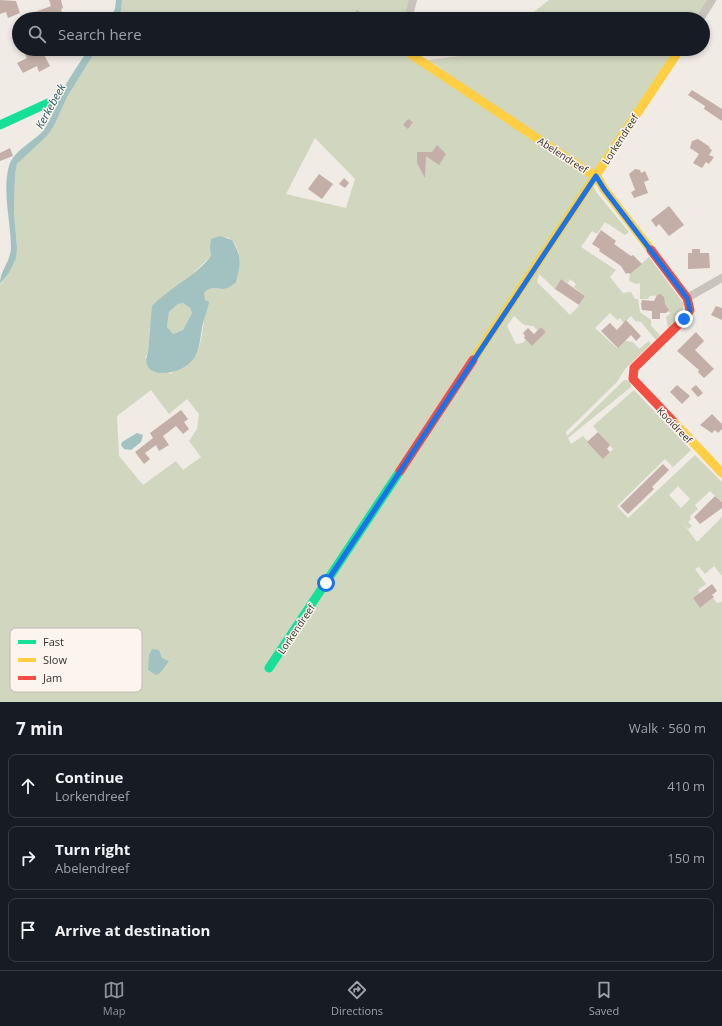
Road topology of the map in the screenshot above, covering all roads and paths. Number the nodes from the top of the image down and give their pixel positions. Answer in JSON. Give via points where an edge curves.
{"nodes":[{"id":1,"x":413,"y":0,"type":"edge"},
{"id":2,"x":712,"y":0,"type":"edge"},
{"id":3,"x":410,"y":12,"type":"edge"},
{"id":4,"x":704,"y":12,"type":"edge"},
{"id":5,"x":414,"y":56,"type":"edge"},
{"id":6,"x":675,"y":56,"type":"edge"},
{"id":7,"x":48,"y":103,"type":"dead end"},
{"id":8,"x":0,"y":125,"type":"edge"},
{"id":9,"x":596,"y":176,"type":"junction"},
{"id":10,"x":722,"y":278,"type":"edge"},
{"id":11,"x":687,"y":298,"type":"junction"},
{"id":12,"x":722,"y":473,"type":"edge"},
{"id":13,"x":269,"y":668,"type":"dead end"}],
"edges":[{"from":1,"to":3,"type":"street"},
{"from":2,"to":4,"type":"street"},
{"from":5,"to":9,"type":"street","name":"Abelendreef"},
{"from":6,"to":9,"type":"street","name":"Lorkendreef"},
{"from":7,"to":8,"type":"street"},
{"from":9,"to":11,"type":"street","name":"Abelendreef"},
{"from":9,"to":13,"type":"street","name":"Lorkendreef"},
{"from":10,"to":11,"type":"street"},
{"from":11,"to":12,"type":"street","name":"Kooidreef","via":[[690,310],[688,315],[634,368],[632,375],[637,384]]}]}
